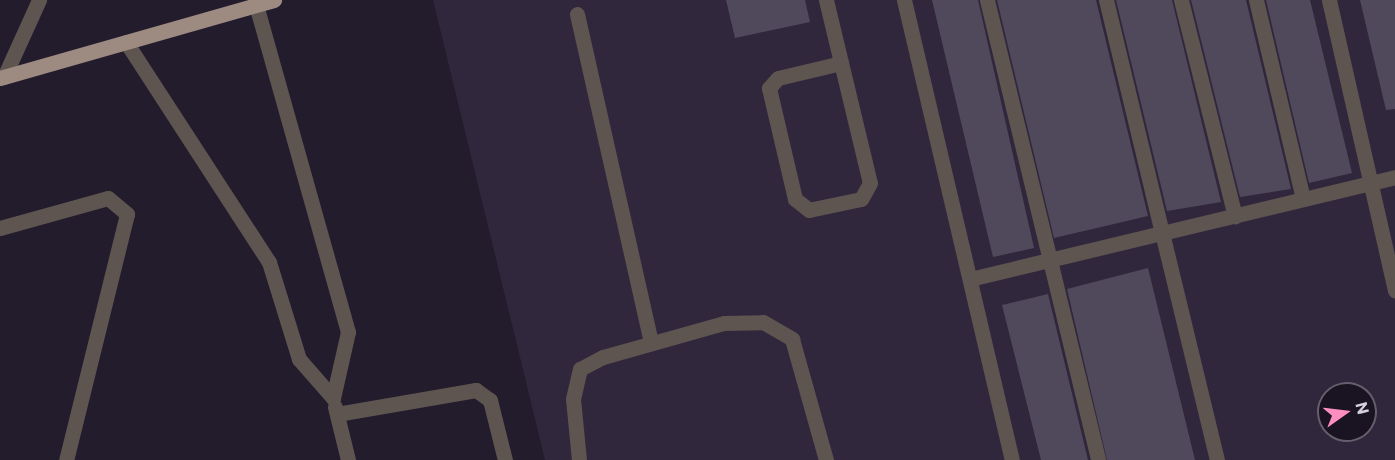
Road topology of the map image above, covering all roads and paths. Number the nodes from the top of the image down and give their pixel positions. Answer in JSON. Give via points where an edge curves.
{"nodes":[{"id":1,"x":39,"y":0,"type":"edge"},
{"id":2,"x":274,"y":0,"type":"edge"},
{"id":3,"x":826,"y":0,"type":"edge"},
{"id":4,"x":904,"y":0,"type":"edge"},
{"id":5,"x":987,"y":0,"type":"edge"},
{"id":6,"x":1106,"y":0,"type":"edge"},
{"id":7,"x":1181,"y":0,"type":"edge"},
{"id":8,"x":1256,"y":0,"type":"edge"},
{"id":9,"x":1329,"y":0,"type":"edge"},
{"id":10,"x":256,"y":5,"type":"junction"},
{"id":11,"x":577,"y":14,"type":"dead end"},
{"id":12,"x":126,"y":42,"type":"junction"},
{"id":13,"x":841,"y":63,"type":"junction"},
{"id":14,"x":2,"y":78,"type":"edge"},
{"id":15,"x":1395,"y":177,"type":"edge"},
{"id":16,"x":1371,"y":183,"type":"junction"},
{"id":17,"x":1304,"y":199,"type":"junction"},
{"id":18,"x":1235,"y":216,"type":"junction"},
{"id":19,"x":0,"y":228,"type":"edge"},
{"id":20,"x":1162,"y":233,"type":"junction"},
{"id":21,"x":1049,"y":260,"type":"junction"},
{"id":22,"x":970,"y":279,"type":"junction"},
{"id":23,"x":1395,"y":291,"type":"edge"},
{"id":24,"x":651,"y":344,"type":"junction"},
{"id":25,"x":333,"y":398,"type":"junction"},
{"id":26,"x":337,"y":414,"type":"junction"},
{"id":27,"x":66,"y":460,"type":"edge"},
{"id":28,"x":348,"y":460,"type":"edge"},
{"id":29,"x":505,"y":460,"type":"edge"},
{"id":30,"x":579,"y":460,"type":"edge"},
{"id":31,"x":826,"y":460,"type":"edge"},
{"id":32,"x":1012,"y":460,"type":"edge"},
{"id":33,"x":1098,"y":460,"type":"edge"},
{"id":34,"x":1217,"y":460,"type":"edge"}],
"edges":[{"from":1,"to":14,"type":"lane"},
{"from":2,"to":10,"type":"main road"},
{"from":3,"to":13,"type":"lane"},
{"from":4,"to":22,"type":"lane"},
{"from":5,"to":21,"type":"lane"},
{"from":6,"to":20,"type":"lane"},
{"from":7,"to":18,"type":"lane"},
{"from":8,"to":17,"type":"lane"},
{"from":9,"to":16,"type":"lane"},
{"from":10,"to":12,"type":"main road"},
{"from":10,"to":25,"type":"lane","via":[[348,332]]},
{"from":11,"to":24,"type":"lane"},
{"from":12,"to":14,"type":"main road"},
{"from":12,"to":25,"type":"lane","via":[[269,262],[299,359]]},
{"from":13,"to":13,"type":"lane","via":[[870,183],[861,199],[809,210],[795,199],[769,88],[778,78]]},
{"from":15,"to":16,"type":"lane"},
{"from":16,"to":17,"type":"lane"},
{"from":16,"to":23,"type":"lane"},
{"from":17,"to":18,"type":"lane"},
{"from":18,"to":20,"type":"lane"},
{"from":19,"to":27,"type":"lane","via":[[108,198],[127,214]]},
{"from":20,"to":21,"type":"lane"},
{"from":20,"to":34,"type":"lane"},
{"from":21,"to":22,"type":"lane"},
{"from":21,"to":33,"type":"lane"},
{"from":22,"to":32,"type":"lane"},
{"from":24,"to":30,"type":"lane","via":[[580,369],[573,399]]},
{"from":24,"to":31,"type":"lane","via":[[724,323],[763,322],[792,339]]},
{"from":25,"to":26,"type":"lane"},
{"from":26,"to":28,"type":"lane"},
{"from":26,"to":29,"type":"lane","via":[[476,390],[490,400]]}]}
